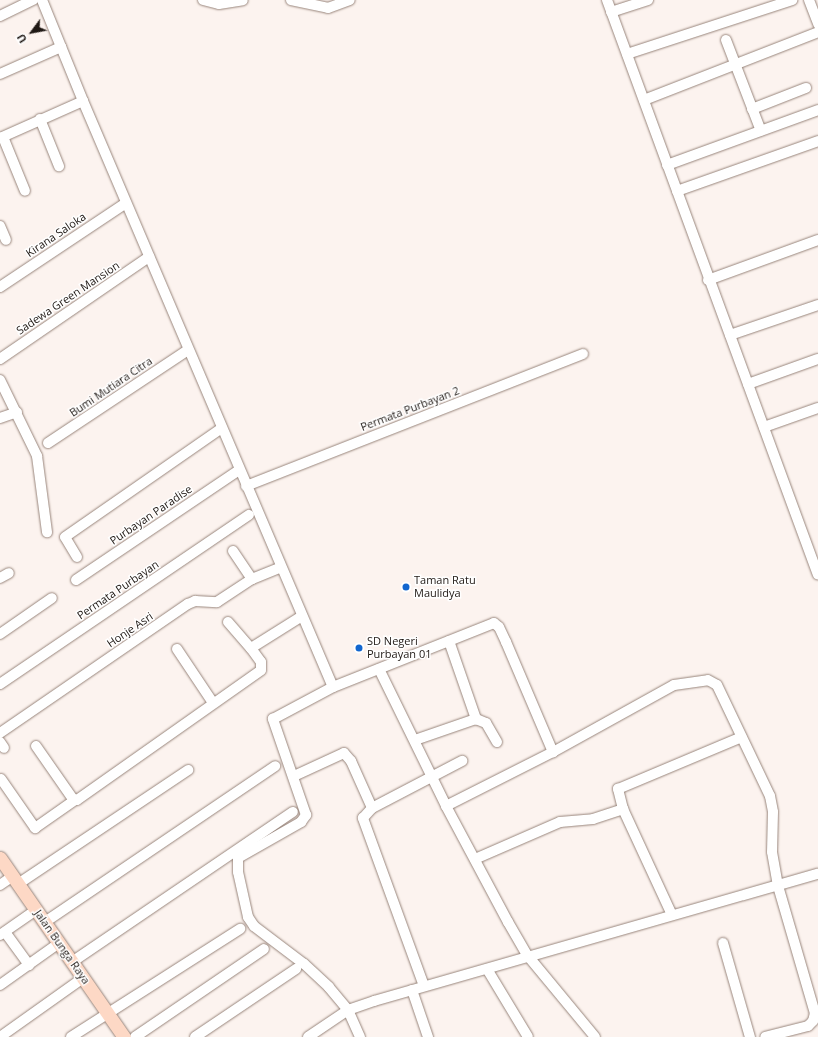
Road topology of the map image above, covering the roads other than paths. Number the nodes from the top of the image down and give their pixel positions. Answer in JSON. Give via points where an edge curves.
{"nodes":[{"id":1,"x":33,"y":0,"type":"edge"},
{"id":2,"x":42,"y":0,"type":"edge"},
{"id":3,"x":203,"y":0,"type":"edge"},
{"id":4,"x":243,"y":0,"type":"edge"},
{"id":5,"x":291,"y":0,"type":"edge"},
{"id":6,"x":350,"y":0,"type":"edge"},
{"id":7,"x":607,"y":0,"type":"edge"},
{"id":8,"x":648,"y":0,"type":"edge"},
{"id":9,"x":792,"y":0,"type":"edge"},
{"id":10,"x":809,"y":0,"type":"edge"},
{"id":11,"x":612,"y":12,"type":"junction"},
{"id":12,"x":0,"y":16,"type":"edge"},
{"id":13,"x":818,"y":24,"type":"edge"},
{"id":14,"x":818,"y":32,"type":"edge"},
{"id":15,"x":726,"y":40,"type":"dead end"},
{"id":16,"x":61,"y":47,"type":"junction"},
{"id":17,"x":627,"y":54,"type":"junction"},
{"id":18,"x":735,"y":65,"type":"junction"},
{"id":19,"x":0,"y":74,"type":"edge"},
{"id":20,"x":806,"y":88,"type":"dead end"},
{"id":21,"x":644,"y":100,"type":"junction"},
{"id":22,"x":83,"y":101,"type":"junction"},
{"id":23,"x":752,"y":108,"type":"junction"},
{"id":24,"x":818,"y":110,"type":"edge"},
{"id":25,"x":40,"y":120,"type":"junction"},
{"id":26,"x":761,"y":131,"type":"junction"},
{"id":27,"x":1,"y":137,"type":"edge"},
{"id":28,"x":818,"y":141,"type":"edge"},
{"id":29,"x":667,"y":165,"type":"junction"},
{"id":30,"x":59,"y":166,"type":"dead end"},
{"id":31,"x":25,"y":191,"type":"dead end"},
{"id":32,"x":677,"y":191,"type":"junction"},
{"id":33,"x":126,"y":203,"type":"junction"},
{"id":34,"x":0,"y":226,"type":"edge"},
{"id":35,"x":6,"y":240,"type":"dead end"},
{"id":36,"x":818,"y":240,"type":"edge"},
{"id":37,"x":149,"y":257,"type":"junction"},
{"id":38,"x":708,"y":280,"type":"junction"},
{"id":39,"x":0,"y":287,"type":"edge"},
{"id":40,"x":818,"y":305,"type":"edge"},
{"id":41,"x":730,"y":335,"type":"junction"},
{"id":42,"x":188,"y":350,"type":"junction"},
{"id":43,"x":583,"y":354,"type":"dead end"},
{"id":44,"x":0,"y":358,"type":"edge"},
{"id":45,"x":818,"y":359,"type":"edge"},
{"id":46,"x":0,"y":380,"type":"edge"},
{"id":47,"x":748,"y":384,"type":"junction"},
{"id":48,"x":818,"y":408,"type":"edge"},
{"id":49,"x":17,"y":412,"type":"junction"},
{"id":50,"x":0,"y":418,"type":"edge"},
{"id":51,"x":764,"y":427,"type":"junction"},
{"id":52,"x":222,"y":428,"type":"junction"},
{"id":53,"x":48,"y":443,"type":"dead end"},
{"id":54,"x":239,"y":470,"type":"junction"},
{"id":55,"x":246,"y":486,"type":"junction"},
{"id":56,"x":249,"y":515,"type":"dead end"},
{"id":57,"x":47,"y":532,"type":"dead end"},
{"id":58,"x":233,"y":551,"type":"dead end"},
{"id":59,"x":77,"y":557,"type":"dead end"},
{"id":60,"x":281,"y":567,"type":"junction"},
{"id":61,"x":818,"y":575,"type":"edge"},
{"id":62,"x":252,"y":579,"type":"junction"},
{"id":63,"x":76,"y":580,"type":"dead end"},
{"id":64,"x":52,"y":598,"type":"dead end"},
{"id":65,"x":302,"y":616,"type":"junction"},
{"id":66,"x":228,"y":622,"type":"dead end"},
{"id":67,"x":0,"y":634,"type":"edge"},
{"id":68,"x":449,"y":641,"type":"junction"},
{"id":69,"x":251,"y":648,"type":"junction"},
{"id":70,"x":177,"y":649,"type":"dead end"},
{"id":71,"x":379,"y":669,"type":"junction"},
{"id":72,"x":0,"y":684,"type":"edge"},
{"id":73,"x":333,"y":687,"type":"junction"},
{"id":74,"x":213,"y":703,"type":"junction"},
{"id":75,"x":476,"y":719,"type":"junction"},
{"id":76,"x":0,"y":733,"type":"edge"},
{"id":77,"x":742,"y":737,"type":"junction"},
{"id":78,"x":415,"y":740,"type":"junction"},
{"id":79,"x":497,"y":742,"type":"dead end"},
{"id":80,"x":36,"y":746,"type":"dead end"},
{"id":81,"x":553,"y":752,"type":"junction"},
{"id":82,"x":462,"y":760,"type":"dead end"},
{"id":83,"x":275,"y":766,"type":"dead end"},
{"id":84,"x":188,"y":770,"type":"dead end"},
{"id":85,"x":432,"y":775,"type":"junction"},
{"id":86,"x":294,"y":776,"type":"junction"},
{"id":87,"x":1,"y":779,"type":"edge"},
{"id":88,"x":75,"y":800,"type":"junction"},
{"id":89,"x":446,"y":806,"type":"junction"},
{"id":90,"x":372,"y":808,"type":"junction"},
{"id":91,"x":622,"y":809,"type":"junction"},
{"id":92,"x":293,"y":812,"type":"dead end"},
{"id":93,"x":0,"y":858,"type":"edge"},
{"id":94,"x":475,"y":860,"type":"junction"},
{"id":95,"x":818,"y":874,"type":"edge"},
{"id":96,"x":16,"y":880,"type":"junction"},
{"id":97,"x":0,"y":885,"type":"edge"},
{"id":98,"x":780,"y":886,"type":"junction"},
{"id":99,"x":36,"y":910,"type":"junction"},
{"id":100,"x":672,"y":915,"type":"junction"},
{"id":101,"x":45,"y":922,"type":"junction"},
{"id":102,"x":240,"y":929,"type":"dead end"},
{"id":103,"x":3,"y":933,"type":"edge"},
{"id":104,"x":59,"y":943,"type":"junction"},
{"id":105,"x":723,"y":943,"type":"dead end"},
{"id":106,"x":264,"y":949,"type":"dead end"},
{"id":107,"x":528,"y":956,"type":"junction"},
{"id":108,"x":72,"y":962,"type":"junction"},
{"id":109,"x":28,"y":965,"type":"junction"},
{"id":110,"x":296,"y":969,"type":"dead end"},
{"id":111,"x":487,"y":969,"type":"junction"},
{"id":112,"x":83,"y":978,"type":"junction"},
{"id":113,"x":0,"y":984,"type":"edge"},
{"id":114,"x":424,"y":986,"type":"junction"},
{"id":115,"x":412,"y":990,"type":"junction"},
{"id":116,"x":348,"y":1010,"type":"junction"},
{"id":117,"x":106,"y":1012,"type":"junction"},
{"id":118,"x":816,"y":1015,"type":"edge"},
{"id":119,"x":0,"y":1037,"type":"edge"},
{"id":120,"x":71,"y":1037,"type":"edge"},
{"id":121,"x":124,"y":1037,"type":"edge"},
{"id":122,"x":135,"y":1037,"type":"edge"},
{"id":123,"x":195,"y":1037,"type":"edge"},
{"id":124,"x":308,"y":1037,"type":"edge"},
{"id":125,"x":360,"y":1037,"type":"edge"},
{"id":126,"x":428,"y":1037,"type":"edge"},
{"id":127,"x":528,"y":1037,"type":"edge"},
{"id":128,"x":595,"y":1037,"type":"edge"},
{"id":129,"x":750,"y":1037,"type":"edge"},
{"id":130,"x":765,"y":1037,"type":"edge"}],
"edges":[{"from":1,"to":12,"type":"street"},
{"from":2,"to":16,"type":"street"},
{"from":3,"to":4,"type":"street","via":[[219,4]]},
{"from":5,"to":6,"type":"street","via":[[328,8]]},
{"from":7,"to":11,"type":"street"},
{"from":8,"to":11,"type":"street"},
{"from":9,"to":17,"type":"street"},
{"from":10,"to":13,"type":"street"},
{"from":11,"to":17,"type":"street"},
{"from":14,"to":18,"type":"street"},
{"from":15,"to":18,"type":"street"},
{"from":16,"to":19,"type":"street"},
{"from":16,"to":22,"type":"street"},
{"from":17,"to":21,"type":"street"},
{"from":18,"to":21,"type":"street"},
{"from":18,"to":23,"type":"street"},
{"from":20,"to":23,"type":"street"},
{"from":21,"to":29,"type":"street"},
{"from":22,"to":25,"type":"street"},
{"from":22,"to":33,"type":"street"},
{"from":23,"to":26,"type":"street"},
{"from":24,"to":26,"type":"street"},
{"from":25,"to":27,"type":"street"},
{"from":25,"to":30,"type":"street"},
{"from":26,"to":29,"type":"street"},
{"from":27,"to":31,"type":"street"},
{"from":28,"to":32,"type":"street"},
{"from":29,"to":32,"type":"street"},
{"from":32,"to":38,"type":"street"},
{"from":33,"to":37,"type":"street"},
{"from":33,"to":39,"type":"street","name":"Kirana Saloka"},
{"from":34,"to":35,"type":"street"},
{"from":36,"to":38,"type":"street"},
{"from":37,"to":42,"type":"street"},
{"from":37,"to":44,"type":"street","name":"Sadewa Green Mansion"},
{"from":38,"to":41,"type":"street"},
{"from":40,"to":41,"type":"street"},
{"from":41,"to":47,"type":"street"},
{"from":42,"to":52,"type":"street"},
{"from":42,"to":53,"type":"street","name":"Bumi Mutiara Citra"},
{"from":43,"to":55,"type":"street","name":"Permata Purbayan 2"},
{"from":45,"to":47,"type":"street"},
{"from":46,"to":49,"type":"street"},
{"from":47,"to":51,"type":"street"},
{"from":48,"to":51,"type":"street"},
{"from":49,"to":50,"type":"street"},
{"from":49,"to":57,"type":"street","via":[[37,456]]},
{"from":51,"to":61,"type":"street"},
{"from":52,"to":54,"type":"street"},
{"from":52,"to":59,"type":"street","via":[[64,536]]},
{"from":54,"to":55,"type":"street"},
{"from":54,"to":63,"type":"street","name":"Purbayan Paradise"},
{"from":55,"to":60,"type":"street"},
{"from":56,"to":72,"type":"street","name":"Permata Purbayan"},
{"from":58,"to":62,"type":"street"},
{"from":60,"to":62,"type":"street","name":"Honje Asri"},
{"from":60,"to":65,"type":"street"},
{"from":62,"to":76,"type":"street","name":"Honje Asri","via":[[217,602],[195,601],[188,604]]},
{"from":64,"to":67,"type":"street"},
{"from":65,"to":69,"type":"street"},
{"from":65,"to":73,"type":"street"},
{"from":66,"to":69,"type":"street"},
{"from":68,"to":71,"type":"street"},
{"from":68,"to":75,"type":"street"},
{"from":68,"to":81,"type":"street","via":[[489,624],[497,625]]},
{"from":69,"to":74,"type":"street","via":[[261,662],[261,670]]},
{"from":70,"to":74,"type":"street"},
{"from":71,"to":73,"type":"street"},
{"from":71,"to":78,"type":"street"},
{"from":73,"to":86,"type":"street","via":[[273,719]]},
{"from":74,"to":88,"type":"street"},
{"from":75,"to":78,"type":"street"},
{"from":75,"to":79,"type":"street","via":[[486,723]]},
{"from":77,"to":81,"type":"street","via":[[717,685],[711,680],[703,680],[680,683],[662,690]]},
{"from":77,"to":91,"type":"street","via":[[619,787],[617,791]]},
{"from":77,"to":98,"type":"street","via":[[772,806],[772,852]]},
{"from":78,"to":85,"type":"street"},
{"from":80,"to":88,"type":"street"},
{"from":81,"to":89,"type":"street"},
{"from":82,"to":85,"type":"street"},
{"from":83,"to":101,"type":"street"},
{"from":84,"to":96,"type":"street"},
{"from":85,"to":89,"type":"street"},
{"from":85,"to":90,"type":"street"},
{"from":86,"to":90,"type":"street","via":[[344,753],[351,761]]},
{"from":86,"to":116,"type":"street","via":[[306,809],[304,819],[237,860],[248,917],[254,926],[316,976]]},
{"from":87,"to":88,"type":"street","via":[[35,828]]},
{"from":89,"to":94,"type":"street"},
{"from":90,"to":114,"type":"street","via":[[364,815],[365,827],[397,905]]},
{"from":91,"to":94,"type":"street","via":[[593,819],[560,822]]},
{"from":91,"to":100,"type":"street"},
{"from":92,"to":108,"type":"street"},
{"from":93,"to":96,"type":"main road","name":"Jalan Bunga Raya"},
{"from":94,"to":107,"type":"street"},
{"from":95,"to":98,"type":"street"},
{"from":96,"to":97,"type":"street"},
{"from":96,"to":99,"type":"main road","name":"Jalan Bunga Raya"},
{"from":98,"to":100,"type":"street"},
{"from":98,"to":118,"type":"street"},
{"from":99,"to":101,"type":"main road","name":"Jalan Bunga Raya"},
{"from":99,"to":103,"type":"street"},
{"from":100,"to":107,"type":"street"},
{"from":101,"to":104,"type":"main road","name":"Jalan Bunga Raya"},
{"from":102,"to":117,"type":"street"},
{"from":103,"to":109,"type":"street"},
{"from":104,"to":108,"type":"main road","name":"Jalan Bunga Raya"},
{"from":104,"to":109,"type":"street"},
{"from":105,"to":129,"type":"street"},
{"from":106,"to":122,"type":"street"},
{"from":107,"to":111,"type":"street"},
{"from":107,"to":128,"type":"street"},
{"from":108,"to":112,"type":"main road","name":"Jalan Bunga Raya"},
{"from":109,"to":113,"type":"street"},
{"from":110,"to":123,"type":"street"},
{"from":111,"to":114,"type":"street"},
{"from":111,"to":127,"type":"street"},
{"from":112,"to":117,"type":"main road","name":"Jalan Bunga Raya"},
{"from":112,"to":119,"type":"street"},
{"from":114,"to":115,"type":"street"},
{"from":115,"to":116,"type":"street"},
{"from":115,"to":126,"type":"street"},
{"from":116,"to":124,"type":"street"},
{"from":116,"to":125,"type":"street"},
{"from":117,"to":120,"type":"street"},
{"from":117,"to":121,"type":"main road","name":"Jalan Bunga Raya"},
{"from":118,"to":130,"type":"street","via":[[808,1026]]}]}
